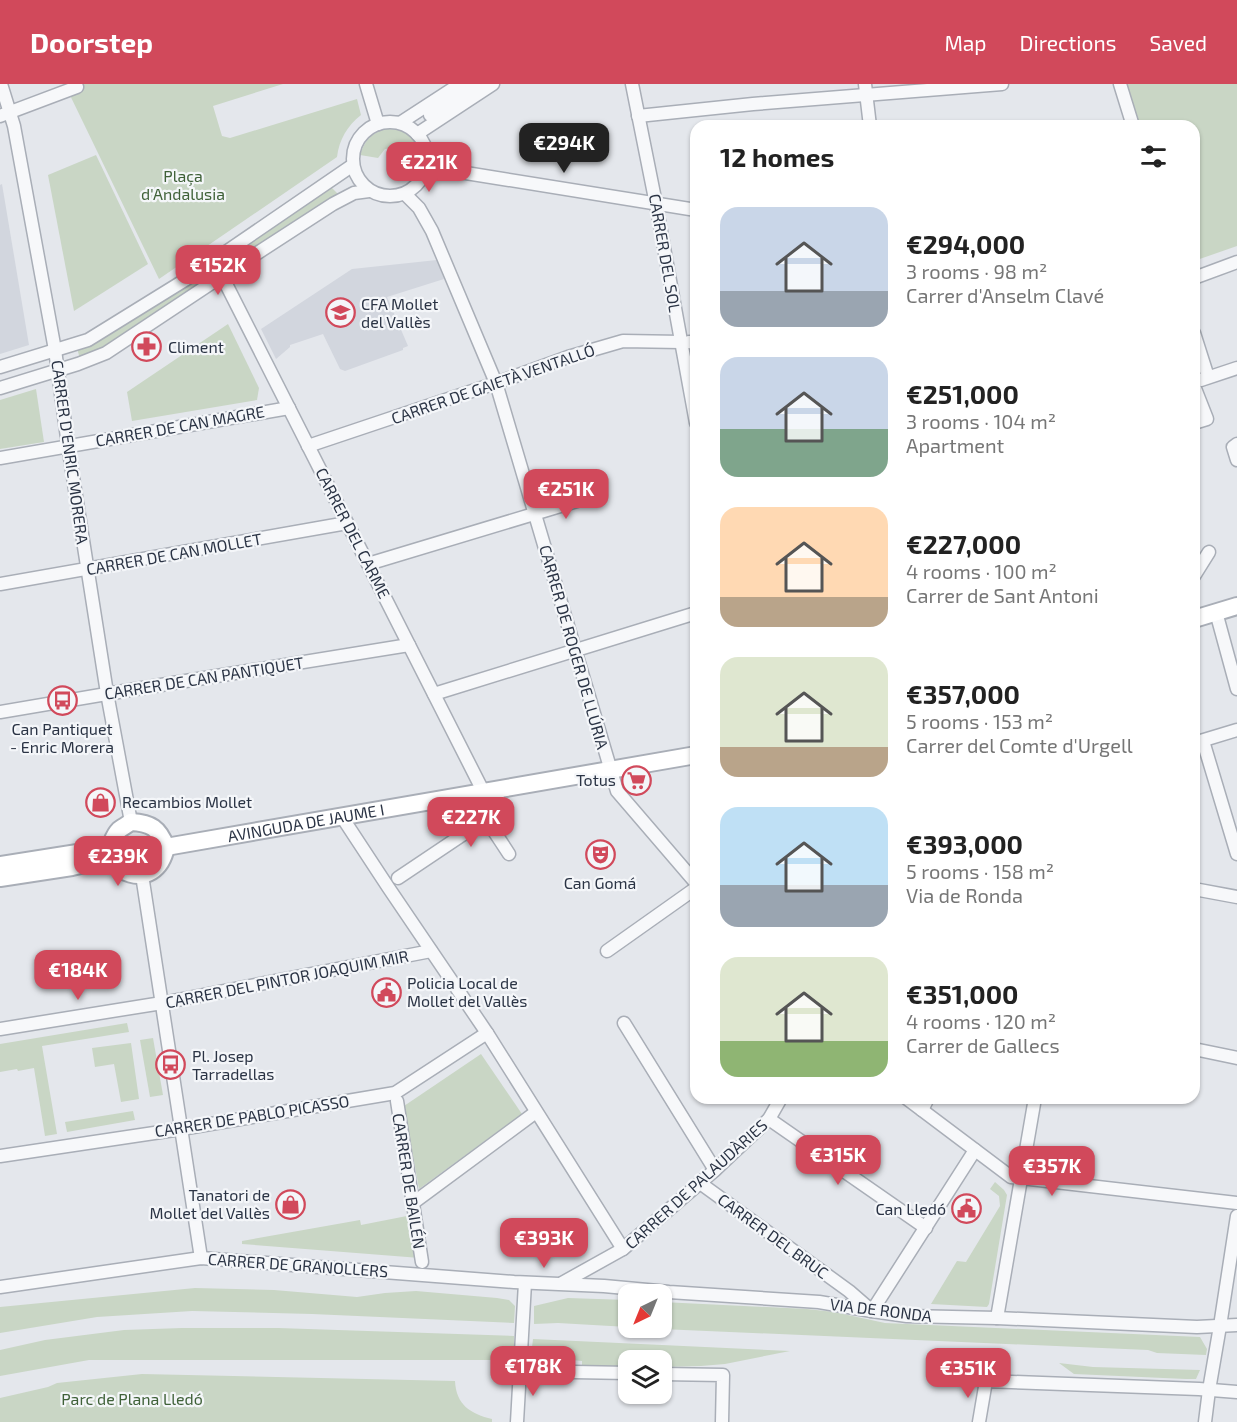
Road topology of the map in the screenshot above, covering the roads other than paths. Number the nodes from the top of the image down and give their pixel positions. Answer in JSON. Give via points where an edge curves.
{"nodes":[{"id":1,"x":1,"y":84,"type":"edge"},
{"id":2,"x":366,"y":84,"type":"edge"},
{"id":3,"x":460,"y":84,"type":"edge"},
{"id":4,"x":476,"y":84,"type":"edge"},
{"id":5,"x":493,"y":84,"type":"edge"},
{"id":6,"x":632,"y":84,"type":"edge"},
{"id":7,"x":1002,"y":84,"type":"edge"},
{"id":8,"x":1120,"y":84,"type":"edge"},
{"id":9,"x":77,"y":87,"type":"dead end"},
{"id":10,"x":865,"y":90,"type":"edge"},
{"id":11,"x":5,"y":115,"type":"edge"},
{"id":12,"x":430,"y":115,"type":"dead end"},
{"id":13,"x":638,"y":116,"type":"junction"},
{"id":14,"x":869,"y":120,"type":"edge"},
{"id":15,"x":1130,"y":120,"type":"edge"},
{"id":16,"x":400,"y":123,"type":"junction"},
{"id":17,"x":378,"y":124,"type":"junction"},
{"id":18,"x":417,"y":134,"type":"junction"},
{"id":19,"x":353,"y":165,"type":"junction"},
{"id":20,"x":427,"y":165,"type":"junction"},
{"id":21,"x":369,"y":191,"type":"junction"},
{"id":22,"x":405,"y":194,"type":"junction"},
{"id":23,"x":656,"y":204,"type":"junction"},
{"id":24,"x":690,"y":209,"type":"edge"},
{"id":25,"x":1237,"y":262,"type":"edge"},
{"id":26,"x":222,"y":276,"type":"junction"},
{"id":27,"x":1200,"y":276,"type":"edge"},
{"id":28,"x":689,"y":342,"type":"edge"},
{"id":29,"x":55,"y":350,"type":"junction"},
{"id":30,"x":1200,"y":352,"type":"edge"},
{"id":31,"x":0,"y":367,"type":"edge"},
{"id":32,"x":1237,"y":368,"type":"edge"},
{"id":33,"x":58,"y":370,"type":"junction"},
{"id":34,"x":1208,"y":377,"type":"junction"},
{"id":35,"x":1200,"y":381,"type":"edge"},
{"id":36,"x":496,"y":383,"type":"junction"},
{"id":37,"x":0,"y":388,"type":"edge"},
{"id":38,"x":1200,"y":399,"type":"edge"},
{"id":39,"x":289,"y":408,"type":"junction"},
{"id":40,"x":1200,"y":421,"type":"edge"},
{"id":41,"x":68,"y":445,"type":"junction"},
{"id":42,"x":308,"y":446,"type":"junction"},
{"id":43,"x":1235,"y":446,"type":"edge"},
{"id":44,"x":0,"y":458,"type":"edge"},
{"id":45,"x":1237,"y":460,"type":"edge"},
{"id":46,"x":587,"y":498,"type":"dead end"},
{"id":47,"x":536,"y":514,"type":"junction"},
{"id":48,"x":347,"y":523,"type":"junction"},
{"id":49,"x":1209,"y":552,"type":"dead end"},
{"id":50,"x":368,"y":564,"type":"junction"},
{"id":51,"x":1200,"y":566,"type":"edge"},
{"id":52,"x":87,"y":569,"type":"junction"},
{"id":53,"x":0,"y":584,"type":"edge"},
{"id":54,"x":1237,"y":606,"type":"edge"},
{"id":55,"x":1216,"y":612,"type":"junction"},
{"id":56,"x":690,"y":615,"type":"edge"},
{"id":57,"x":1200,"y":617,"type":"edge"},
{"id":58,"x":409,"y":645,"type":"junction"},
{"id":59,"x":575,"y":651,"type":"junction"},
{"id":60,"x":1237,"y":689,"type":"edge"},
{"id":61,"x":107,"y":693,"type":"junction"},
{"id":62,"x":434,"y":694,"type":"junction"},
{"id":63,"x":0,"y":712,"type":"edge"},
{"id":64,"x":1237,"y":730,"type":"edge"},
{"id":65,"x":1200,"y":741,"type":"edge"},
{"id":66,"x":1200,"y":748,"type":"edge"},
{"id":67,"x":690,"y":756,"type":"edge"},
{"id":68,"x":610,"y":769,"type":"junction"},
{"id":69,"x":490,"y":790,"type":"junction"},
{"id":70,"x":342,"y":817,"type":"junction"},
{"id":71,"x":486,"y":819,"type":"junction"},
{"id":72,"x":131,"y":822,"type":"junction"},
{"id":73,"x":166,"y":847,"type":"junction"},
{"id":74,"x":110,"y":853,"type":"junction"},
{"id":75,"x":510,"y":854,"type":"dead end"},
{"id":76,"x":1237,"y":854,"type":"edge"},
{"id":77,"x":0,"y":865,"type":"edge"},
{"id":78,"x":142,"y":875,"type":"junction"},
{"id":79,"x":690,"y":876,"type":"edge"},
{"id":80,"x":0,"y":878,"type":"edge"},
{"id":81,"x":398,"y":878,"type":"dead end"},
{"id":82,"x":1200,"y":890,"type":"edge"},
{"id":83,"x":690,"y":892,"type":"edge"},
{"id":84,"x":1237,"y":897,"type":"edge"},
{"id":85,"x":431,"y":951,"type":"junction"},
{"id":86,"x":607,"y":951,"type":"dead end"},
{"id":87,"x":162,"y":1003,"type":"junction"},
{"id":88,"x":624,"y":1023,"type":"dead end"},
{"id":89,"x":0,"y":1029,"type":"edge"},
{"id":90,"x":487,"y":1033,"type":"junction"},
{"id":91,"x":1200,"y":1050,"type":"edge"},
{"id":92,"x":1237,"y":1058,"type":"edge"},
{"id":93,"x":397,"y":1101,"type":"dead end"},
{"id":94,"x":778,"y":1104,"type":"edge"},
{"id":95,"x":914,"y":1104,"type":"edge"},
{"id":96,"x":925,"y":1104,"type":"edge"},
{"id":97,"x":1034,"y":1104,"type":"edge"},
{"id":98,"x":922,"y":1110,"type":"junction"},
{"id":99,"x":536,"y":1112,"type":"junction"},
{"id":100,"x":769,"y":1119,"type":"junction"},
{"id":101,"x":181,"y":1129,"type":"junction"},
{"id":102,"x":975,"y":1150,"type":"junction"},
{"id":103,"x":0,"y":1156,"type":"edge"},
{"id":104,"x":716,"y":1170,"type":"junction"},
{"id":105,"x":1021,"y":1178,"type":"junction"},
{"id":106,"x":700,"y":1183,"type":"junction"},
{"id":107,"x":413,"y":1203,"type":"junction"},
{"id":108,"x":1237,"y":1203,"type":"edge"},
{"id":109,"x":1237,"y":1216,"type":"edge"},
{"id":110,"x":926,"y":1228,"type":"junction"},
{"id":111,"x":623,"y":1249,"type":"junction"},
{"id":112,"x":201,"y":1258,"type":"junction"},
{"id":113,"x":602,"y":1261,"type":"junction"},
{"id":114,"x":422,"y":1262,"type":"dead end"},
{"id":115,"x":525,"y":1283,"type":"junction"},
{"id":116,"x":561,"y":1284,"type":"junction"},
{"id":117,"x":604,"y":1286,"type":"junction"},
{"id":118,"x":0,"y":1287,"type":"edge"},
{"id":119,"x":872,"y":1311,"type":"junction"},
{"id":120,"x":997,"y":1318,"type":"junction"},
{"id":121,"x":1237,"y":1325,"type":"edge"},
{"id":122,"x":1220,"y":1326,"type":"junction"},
{"id":123,"x":520,"y":1371,"type":"junction"},
{"id":124,"x":618,"y":1373,"type":"edge"},
{"id":125,"x":672,"y":1374,"type":"edge"},
{"id":126,"x":1209,"y":1390,"type":"junction"},
{"id":127,"x":1237,"y":1392,"type":"edge"},
{"id":128,"x":517,"y":1422,"type":"edge"},
{"id":129,"x":722,"y":1422,"type":"edge"},
{"id":130,"x":979,"y":1422,"type":"edge"},
{"id":131,"x":1205,"y":1422,"type":"edge"}],
"edges":[{"from":1,"to":11,"type":"street","name":"CARRER D'ENRIC MORERA"},
{"from":2,"to":17,"type":"street"},
{"from":3,"to":16,"type":"street"},
{"from":4,"to":12,"type":"street"},
{"from":5,"to":18,"type":"street"},
{"from":6,"to":13,"type":"street","name":"CARRER DEL SOL"},
{"from":7,"to":10,"type":"street"},
{"from":8,"to":15,"type":"street"},
{"from":9,"to":11,"type":"street"},
{"from":10,"to":13,"type":"street"},
{"from":10,"to":14,"type":"street"},
{"from":11,"to":29,"type":"street","name":"CARRER D'ENRIC MORERA","via":[[14,126]]},
{"from":13,"to":23,"type":"street","name":"CARRER DEL SOL"},
{"from":16,"to":17,"type":"street"},
{"from":16,"to":18,"type":"street"},
{"from":17,"to":19,"type":"street","via":[[361,135]]},
{"from":18,"to":20,"type":"street","via":[[425,147]]},
{"from":19,"to":21,"type":"street","via":[[359,181]]},
{"from":19,"to":29,"type":"street","via":[[137,310],[88,340]]},
{"from":20,"to":22,"type":"street","via":[[419,182]]},
{"from":20,"to":23,"type":"street"},
{"from":21,"to":22,"type":"street","via":[[384,196]]},
{"from":21,"to":26,"type":"street","via":[[354,193],[333,204]]},
{"from":22,"to":36,"type":"street","name":"CARRER DE ROGER DE LLÚRIA","via":[[419,208],[432,231]]},
{"from":23,"to":24,"type":"street"},
{"from":23,"to":28,"type":"street","name":"CARRER DEL SOL"},
{"from":25,"to":27,"type":"street"},
{"from":26,"to":33,"type":"street","via":[[106,353]]},
{"from":26,"to":39,"type":"street","name":"CARRER DEL CARME"},
{"from":28,"to":36,"type":"street","name":"CARRER DE GAIETÀ VENTALLÓ","via":[[623,341]]},
{"from":29,"to":31,"type":"street"},
{"from":29,"to":33,"type":"street","name":"CARRER D'ENRIC MORERA"},
{"from":30,"to":34,"type":"street"},
{"from":32,"to":34,"type":"street"},
{"from":33,"to":37,"type":"street"},
{"from":33,"to":41,"type":"street","name":"CARRER D'ENRIC MORERA"},
{"from":34,"to":35,"type":"street"},
{"from":36,"to":42,"type":"street","name":"CARRER DE GAIETÀ VENTALLÓ"},
{"from":36,"to":47,"type":"street","name":"CARRER DE ROGER DE LLÚRIA"},
{"from":38,"to":40,"type":"street","via":[[1208,419]]},
{"from":39,"to":41,"type":"street","name":"CARRER DE CAN MAGRE"},
{"from":39,"to":42,"type":"street","name":"CARRER DEL CARME"},
{"from":41,"to":44,"type":"street","name":"CARRER DE CAN MAGRE"},
{"from":41,"to":52,"type":"street","name":"CARRER D'ENRIC MORERA"},
{"from":42,"to":48,"type":"street","name":"CARRER DEL CARME"},
{"from":43,"to":45,"type":"street"},
{"from":46,"to":47,"type":"street"},
{"from":47,"to":50,"type":"street"},
{"from":47,"to":59,"type":"street","name":"CARRER DE ROGER DE LLÚRIA"},
{"from":48,"to":50,"type":"street","name":"CARRER DEL CARME"},
{"from":48,"to":52,"type":"street","name":"CARRER DE CAN MOLLET"},
{"from":49,"to":51,"type":"street"},
{"from":50,"to":58,"type":"street","name":"CARRER DEL CARME"},
{"from":52,"to":53,"type":"street","name":"CARRER DE CAN MOLLET"},
{"from":52,"to":61,"type":"street","name":"CARRER D'ENRIC MORERA"},
{"from":54,"to":55,"type":"street"},
{"from":55,"to":57,"type":"street"},
{"from":55,"to":60,"type":"street"},
{"from":56,"to":59,"type":"street"},
{"from":58,"to":61,"type":"street","name":"CARRER DE CAN PANTIQUET"},
{"from":58,"to":62,"type":"street","name":"CARRER DEL CARME"},
{"from":59,"to":62,"type":"street"},
{"from":59,"to":68,"type":"street","name":"CARRER DE ROGER DE LLÚRIA"},
{"from":61,"to":63,"type":"street","name":"CARRER DE CAN PANTIQUET"},
{"from":61,"to":72,"type":"street","name":"CARRER D'ENRIC MORERA"},
{"from":62,"to":69,"type":"street","name":"CARRER DEL CARME"},
{"from":64,"to":65,"type":"street"},
{"from":66,"to":76,"type":"street"},
{"from":67,"to":68,"type":"street","name":"AVINGUDA DE JAUME I"},
{"from":68,"to":69,"type":"street","name":"AVINGUDA DE JAUME I"},
{"from":68,"to":79,"type":"street","name":"CARRER DE ROGER DE LLÚRIA","via":[[617,791]]},
{"from":69,"to":70,"type":"street","name":"AVINGUDA DE JAUME I"},
{"from":69,"to":71,"type":"street","via":[[497,807]]},
{"from":70,"to":73,"type":"street","name":"AVINGUDA DE JAUME I"},
{"from":70,"to":85,"type":"street"},
{"from":71,"to":75,"type":"street"},
{"from":71,"to":81,"type":"street"},
{"from":72,"to":73,"type":"street","via":[[154,827]]},
{"from":72,"to":74,"type":"street","via":[[119,830]]},
{"from":73,"to":78,"type":"street","via":[[157,868]]},
{"from":74,"to":77,"type":"street"},
{"from":74,"to":78,"type":"street","via":[[122,870]]},
{"from":74,"to":80,"type":"street","via":[[72,867]]},
{"from":78,"to":87,"type":"street"},
{"from":82,"to":84,"type":"street"},
{"from":83,"to":86,"type":"street"},
{"from":85,"to":87,"type":"street","name":"CARRER DEL PINTOR JOAQUIM MIR"},
{"from":85,"to":90,"type":"street"},
{"from":87,"to":89,"type":"street","name":"CARRER DEL PINTOR JOAQUIM MIR"},
{"from":87,"to":101,"type":"street"},
{"from":88,"to":104,"type":"street"},
{"from":90,"to":99,"type":"street"},
{"from":90,"to":101,"type":"street","name":"CARRER DE PABLO PICASSO","via":[[395,1093]]},
{"from":91,"to":92,"type":"street"},
{"from":93,"to":107,"type":"street","name":"CARRER DE BAILÉN"},
{"from":94,"to":100,"type":"street","name":"CARRER DE PALAUDÀRIES"},
{"from":95,"to":98,"type":"street"},
{"from":96,"to":98,"type":"street"},
{"from":97,"to":105,"type":"street"},
{"from":98,"to":102,"type":"street"},
{"from":99,"to":107,"type":"street"},
{"from":99,"to":111,"type":"street"},
{"from":100,"to":104,"type":"street","name":"CARRER DE PALAUDÀRIES"},
{"from":100,"to":110,"type":"street"},
{"from":101,"to":103,"type":"street","name":"CARRER DE PABLO PICASSO"},
{"from":101,"to":112,"type":"street"},
{"from":102,"to":105,"type":"street","via":[[1011,1177]]},
{"from":102,"to":110,"type":"street"},
{"from":104,"to":106,"type":"street","name":"CARRER DE PALAUDÀRIES"},
{"from":105,"to":108,"type":"street"},
{"from":105,"to":120,"type":"street"},
{"from":106,"to":111,"type":"street","name":"CARRER DE PALAUDÀRIES"},
{"from":106,"to":119,"type":"street","name":"CARRER DEL BRUC"},
{"from":107,"to":114,"type":"street","name":"CARRER DE BAILÉN"},
{"from":109,"to":122,"type":"street"},
{"from":110,"to":119,"type":"street"},
{"from":111,"to":113,"type":"street","name":"CARRER DE PALAUDÀRIES"},
{"from":112,"to":115,"type":"street","name":"CARRER DE GRANOLLERS"},
{"from":112,"to":118,"type":"street","name":"CARRER DE GRANOLLERS"},
{"from":113,"to":116,"type":"street","name":"CARRER DE PALAUDÀRIES"},
{"from":113,"to":117,"type":"street"},
{"from":115,"to":116,"type":"street","name":"VIA DE RONDA"},
{"from":115,"to":123,"type":"street"},
{"from":116,"to":117,"type":"street","name":"VIA DE RONDA"},
{"from":117,"to":119,"type":"street","name":"VIA DE RONDA","via":[[819,1302]]},
{"from":119,"to":120,"type":"street","name":"VIA DE RONDA","via":[[907,1316]]},
{"from":120,"to":122,"type":"street","name":"VIA DE RONDA"},
{"from":121,"to":122,"type":"street","name":"VIA DE RONDA"},
{"from":122,"to":126,"type":"street"},
{"from":123,"to":124,"type":"street"},
{"from":123,"to":128,"type":"street"},
{"from":125,"to":129,"type":"street","via":[[723,1375]]},
{"from":126,"to":127,"type":"street"},
{"from":126,"to":130,"type":"street","via":[[986,1381]]},
{"from":126,"to":131,"type":"street"}]}
